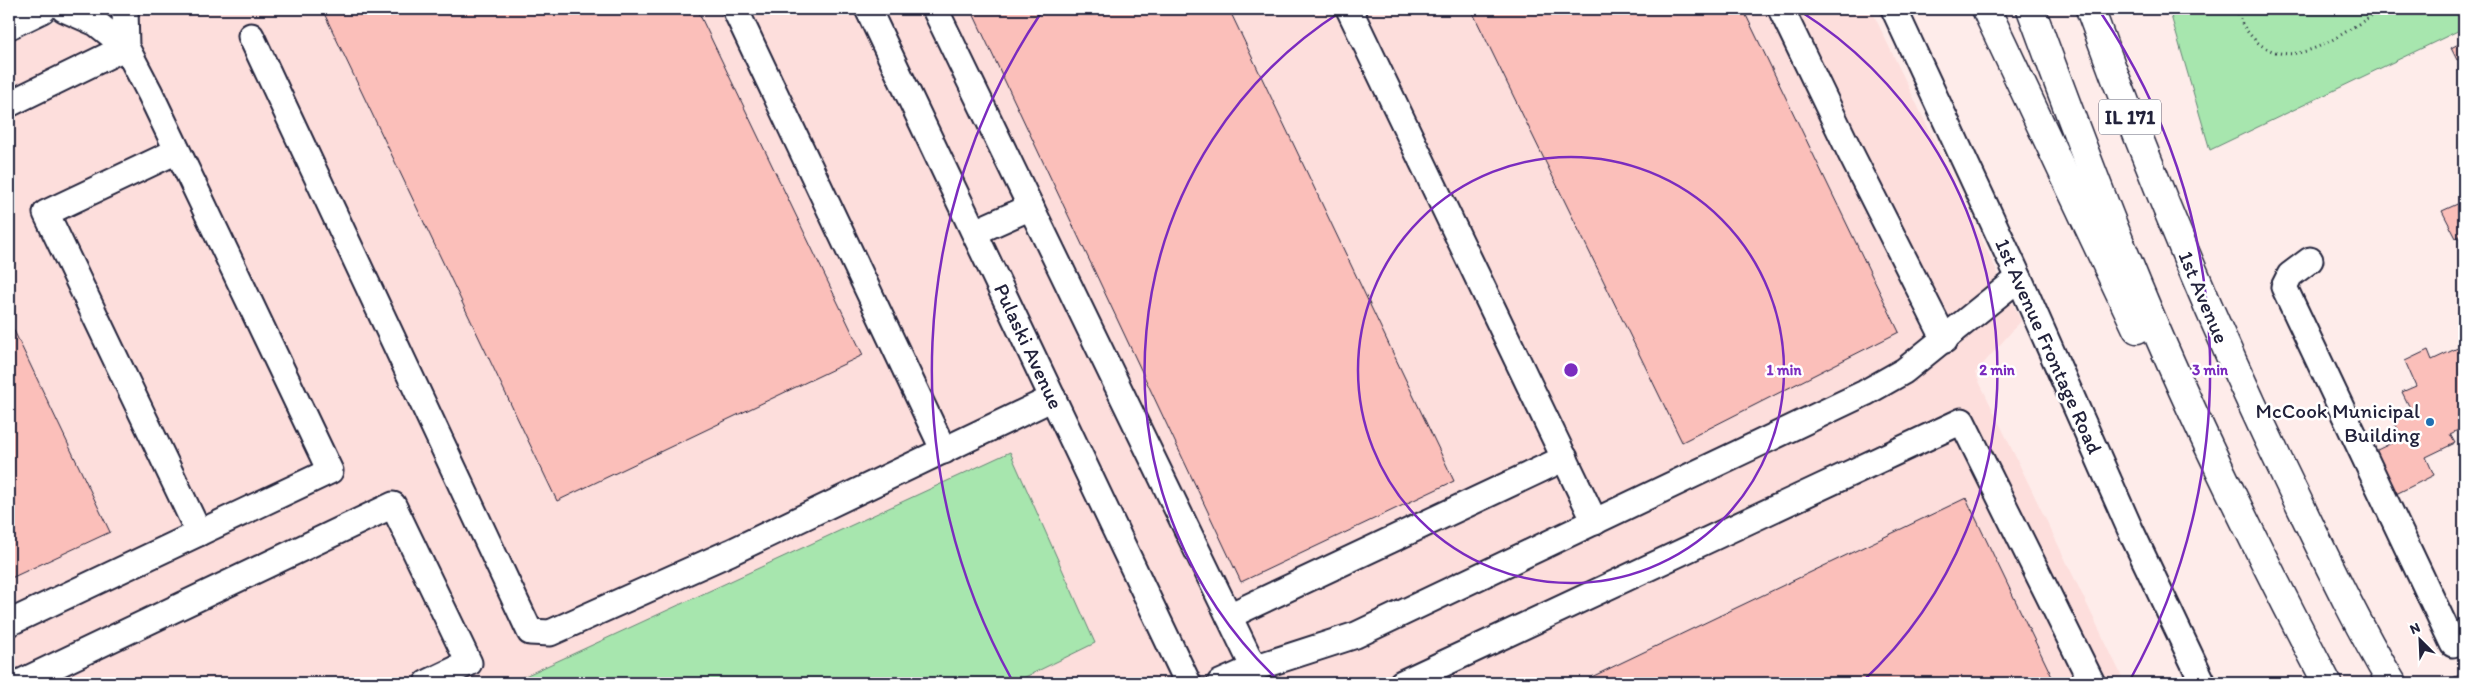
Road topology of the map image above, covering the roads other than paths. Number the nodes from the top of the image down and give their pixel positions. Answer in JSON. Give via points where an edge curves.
{"nodes":[{"id":1,"x":42,"y":9,"type":"edge"},
{"id":2,"x":64,"y":9,"type":"edge"},
{"id":3,"x":125,"y":9,"type":"edge"},
{"id":4,"x":735,"y":9,"type":"edge"},
{"id":5,"x":868,"y":9,"type":"edge"},
{"id":6,"x":935,"y":9,"type":"edge"},
{"id":7,"x":1349,"y":9,"type":"edge"},
{"id":8,"x":1781,"y":9,"type":"edge"},
{"id":9,"x":1894,"y":9,"type":"edge"},
{"id":10,"x":1986,"y":9,"type":"edge"},
{"id":11,"x":2031,"y":9,"type":"edge"},
{"id":12,"x":2090,"y":9,"type":"edge"},
{"id":13,"x":2109,"y":9,"type":"edge"},
{"id":14,"x":9,"y":24,"type":"edge"},
{"id":15,"x":251,"y":36,"type":"dead end"},
{"id":16,"x":126,"y":47,"type":"junction"},
{"id":17,"x":9,"y":104,"type":"edge"},
{"id":18,"x":177,"y":151,"type":"junction"},
{"id":19,"x":1031,"y":208,"type":"junction"},
{"id":20,"x":2173,"y":223,"type":"junction"},
{"id":21,"x":975,"y":232,"type":"junction"},
{"id":22,"x":2310,"y":260,"type":"dead end"},
{"id":23,"x":2019,"y":278,"type":"junction"},
{"id":24,"x":1945,"y":340,"type":"junction"},
{"id":25,"x":1053,"y":398,"type":"junction"},
{"id":26,"x":944,"y":451,"type":"junction"},
{"id":27,"x":1565,"y":458,"type":"junction"},
{"id":28,"x":1596,"y":522,"type":"junction"},
{"id":29,"x":199,"y":533,"type":"junction"},
{"id":30,"x":2266,"y":565,"type":"junction"},
{"id":31,"x":1229,"y":616,"type":"junction"},
{"id":32,"x":9,"y":623,"type":"edge"},
{"id":33,"x":2452,"y":644,"type":"edge"},
{"id":34,"x":1254,"y":668,"type":"junction"},
{"id":35,"x":19,"y":683,"type":"edge"},
{"id":36,"x":427,"y":683,"type":"edge"},
{"id":37,"x":1188,"y":683,"type":"edge"},
{"id":38,"x":1220,"y":683,"type":"edge"},
{"id":39,"x":1402,"y":683,"type":"edge"},
{"id":40,"x":2092,"y":683,"type":"edge"},
{"id":41,"x":2203,"y":683,"type":"edge"},
{"id":42,"x":2327,"y":683,"type":"edge"},
{"id":43,"x":2392,"y":683,"type":"edge"}],
"edges":[{"from":1,"to":14,"type":"main road"},
{"from":2,"to":16,"type":"street","via":[[96,23]]},
{"from":3,"to":16,"type":"street"},
{"from":4,"to":26,"type":"street"},
{"from":5,"to":21,"type":"street","name":"Pulaski Avenue"},
{"from":6,"to":19,"type":"street"},
{"from":7,"to":27,"type":"street"},
{"from":8,"to":24,"type":"street"},
{"from":9,"to":23,"type":"street","name":"1st Avenue Frontage Road"},
{"from":10,"to":30,"type":"main road","via":[[2156,369]]},
{"from":11,"to":30,"type":"main road","number":"IL 171","via":[[2127,261],[2217,464]]},
{"from":12,"to":20,"type":"main road","name":"1st Avenue","number":"IL 171"},
{"from":13,"to":20,"type":"main road"},
{"from":15,"to":26,"type":"street","via":[[530,632],[550,632],[731,552]]},
{"from":16,"to":17,"type":"street"},
{"from":16,"to":18,"type":"street"},
{"from":18,"to":29,"type":"street","via":[[330,471]]},
{"from":18,"to":29,"type":"street","via":[[46,213]]},
{"from":19,"to":21,"type":"street"},
{"from":19,"to":31,"type":"street"},
{"from":20,"to":43,"type":"main road","name":"1st Avenue","number":"IL 171","via":[[2260,423]]},
{"from":21,"to":25,"type":"street","name":"Pulaski Avenue"},
{"from":22,"to":33,"type":"street","via":[[2290,275],[2284,287]]},
{"from":23,"to":24,"type":"street"},
{"from":23,"to":41,"type":"street","name":"1st Avenue Frontage Road","via":[[2130,529]]},
{"from":24,"to":28,"type":"street","via":[[1904,372],[1865,393]]},
{"from":25,"to":26,"type":"street"},
{"from":25,"to":37,"type":"street","name":"Pulaski Avenue"},
{"from":27,"to":28,"type":"street"},
{"from":27,"to":31,"type":"street"},
{"from":28,"to":34,"type":"street","via":[[1356,635]]},
{"from":29,"to":32,"type":"street"},
{"from":30,"to":42,"type":"main road","number":"IL 171"},
{"from":31,"to":34,"type":"street"},
{"from":34,"to":38,"type":"street"},
{"from":35,"to":36,"type":"street","via":[[393,505],[468,663]]},
{"from":39,"to":40,"type":"street","via":[[1962,421]]}]}
